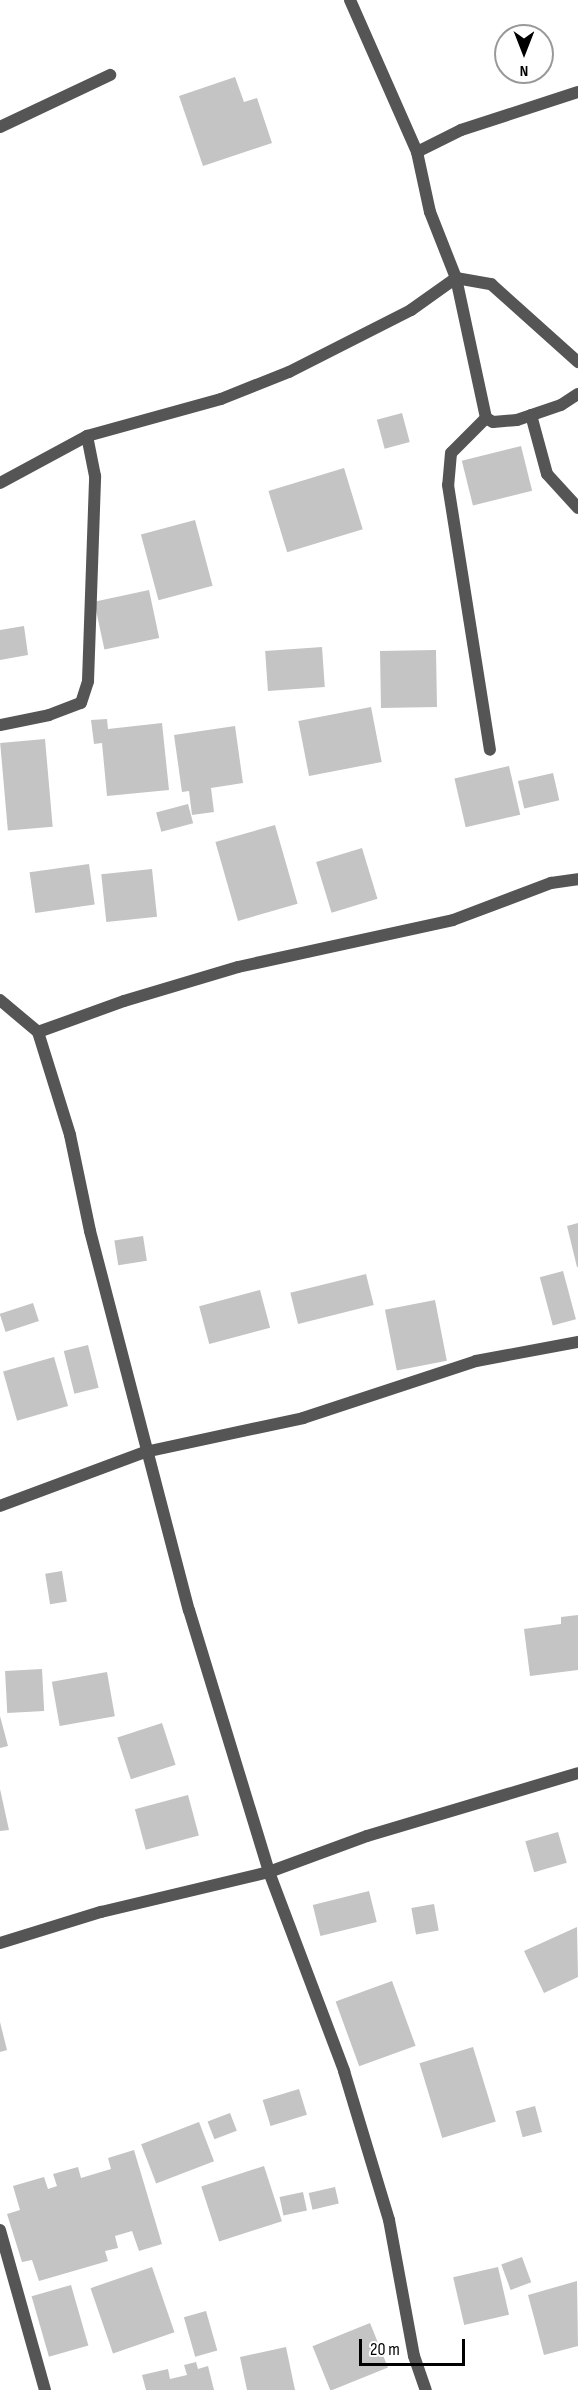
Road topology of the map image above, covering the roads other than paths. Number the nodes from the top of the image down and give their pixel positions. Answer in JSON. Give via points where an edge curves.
{"nodes":[{"id":1,"x":350,"y":0,"type":"edge"},
{"id":2,"x":110,"y":75,"type":"dead end"},
{"id":3,"x":578,"y":92,"type":"edge"},
{"id":4,"x":0,"y":127,"type":"edge"},
{"id":5,"x":417,"y":152,"type":"junction"},
{"id":6,"x":456,"y":278,"type":"junction"},
{"id":7,"x":578,"y":362,"type":"edge"},
{"id":8,"x":578,"y":394,"type":"edge"},
{"id":9,"x":531,"y":415,"type":"junction"},
{"id":10,"x":486,"y":418,"type":"junction"},
{"id":11,"x":87,"y":436,"type":"junction"},
{"id":12,"x":0,"y":483,"type":"edge"},
{"id":13,"x":578,"y":508,"type":"edge"},
{"id":14,"x":0,"y":725,"type":"edge"},
{"id":15,"x":490,"y":750,"type":"dead end"},
{"id":16,"x":578,"y":879,"type":"edge"},
{"id":17,"x":0,"y":1000,"type":"edge"},
{"id":18,"x":38,"y":1032,"type":"junction"},
{"id":19,"x":578,"y":1342,"type":"edge"},
{"id":20,"x":145,"y":1452,"type":"junction"},
{"id":21,"x":0,"y":1506,"type":"edge"},
{"id":22,"x":578,"y":1773,"type":"edge"},
{"id":23,"x":269,"y":1872,"type":"junction"},
{"id":24,"x":0,"y":1944,"type":"edge"},
{"id":25,"x":0,"y":2230,"type":"edge"},
{"id":26,"x":45,"y":2390,"type":"edge"},
{"id":27,"x":426,"y":2390,"type":"edge"}],
"edges":[{"from":1,"to":5,"type":"street"},
{"from":2,"to":4,"type":"street"},
{"from":3,"to":5,"type":"street","via":[[461,130]]},
{"from":5,"to":6,"type":"street","via":[[430,212]]},
{"from":6,"to":7,"type":"street","via":[[491,284]]},
{"from":6,"to":10,"type":"street"},
{"from":6,"to":11,"type":"street","via":[[411,310],[289,372],[221,399]]},
{"from":8,"to":9,"type":"street","via":[[561,405]]},
{"from":9,"to":10,"type":"street","via":[[493,422]]},
{"from":9,"to":13,"type":"street","via":[[547,474]]},
{"from":10,"to":15,"type":"street","via":[[451,453],[448,485]]},
{"from":11,"to":12,"type":"street"},
{"from":11,"to":14,"type":"street","via":[[95,476],[88,681],[81,703]]},
{"from":16,"to":18,"type":"street","via":[[551,883],[453,920],[238,967]]},
{"from":17,"to":18,"type":"street"},
{"from":18,"to":20,"type":"street","via":[[70,1135]]},
{"from":19,"to":20,"type":"street","via":[[476,1361],[303,1418]]},
{"from":20,"to":21,"type":"street"},
{"from":20,"to":23,"type":"street"},
{"from":22,"to":23,"type":"street","via":[[368,1836]]},
{"from":23,"to":24,"type":"street","via":[[100,1912]]},
{"from":23,"to":27,"type":"street","via":[[348,2082],[389,2220],[414,2356]]},
{"from":25,"to":26,"type":"street"}]}
